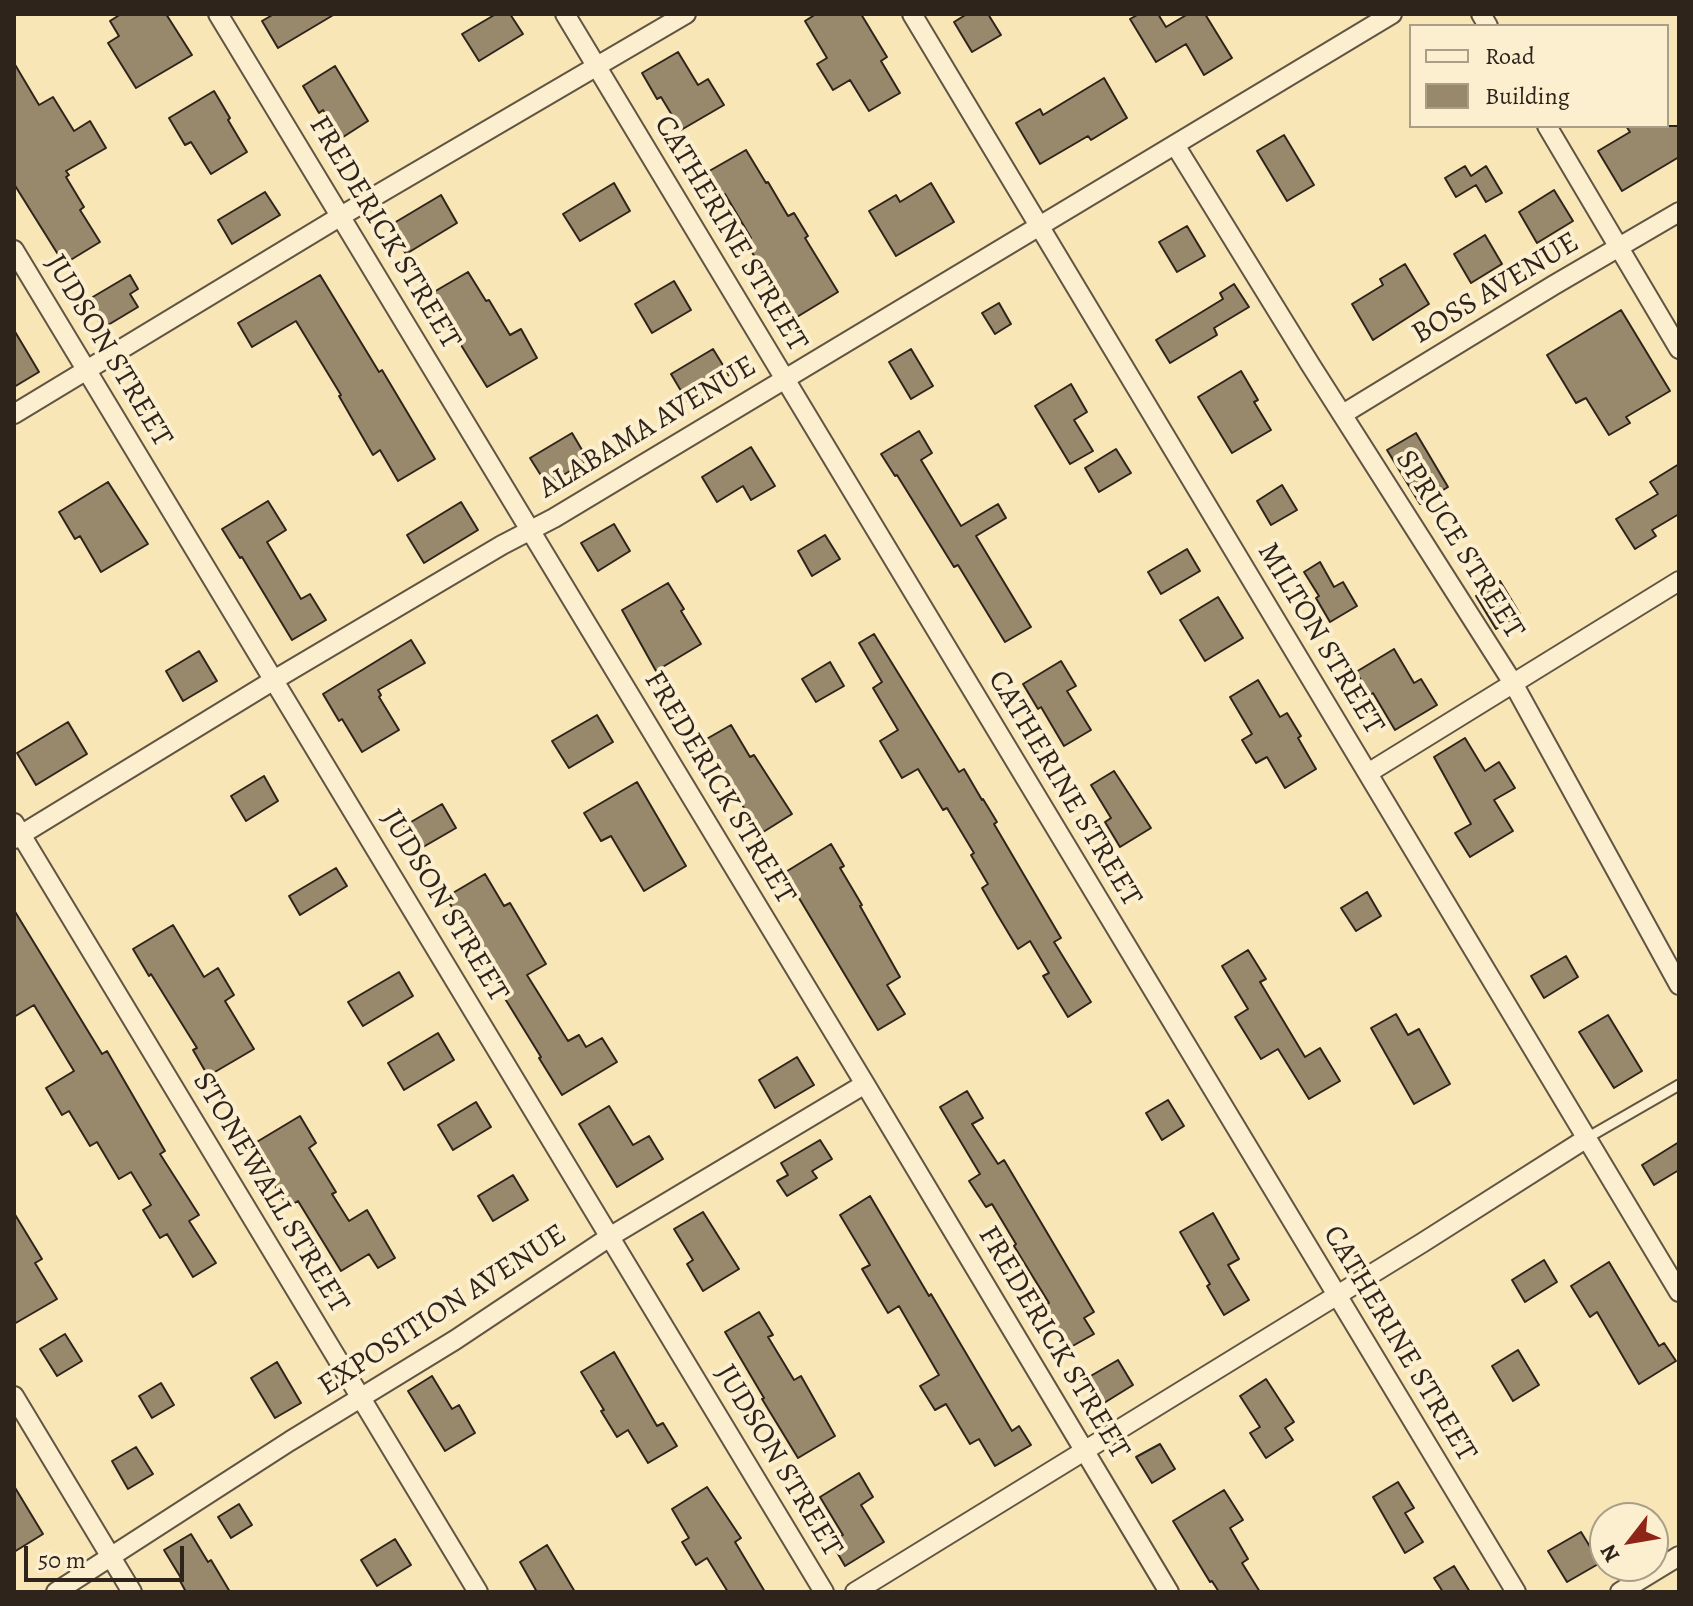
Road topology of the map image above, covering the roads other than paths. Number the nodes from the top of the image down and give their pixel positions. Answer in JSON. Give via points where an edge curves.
{"nodes":[{"id":1,"x":218,"y":14,"type":"edge"},
{"id":2,"x":565,"y":14,"type":"edge"},
{"id":3,"x":686,"y":14,"type":"edge"},
{"id":4,"x":912,"y":14,"type":"edge"},
{"id":5,"x":1392,"y":14,"type":"edge"},
{"id":6,"x":597,"y":68,"type":"junction"},
{"id":7,"x":1548,"y":128,"type":"edge"},
{"id":8,"x":1175,"y":145,"type":"junction"},
{"id":9,"x":1679,"y":212,"type":"edge"},
{"id":10,"x":341,"y":216,"type":"junction"},
{"id":11,"x":1039,"y":225,"type":"junction"},
{"id":12,"x":1619,"y":248,"type":"junction"},
{"id":13,"x":14,"y":250,"type":"edge"},
{"id":14,"x":1679,"y":349,"type":"edge"},
{"id":15,"x":87,"y":369,"type":"junction"},
{"id":16,"x":785,"y":379,"type":"junction"},
{"id":17,"x":14,"y":414,"type":"edge"},
{"id":18,"x":1343,"y":414,"type":"junction"},
{"id":19,"x":530,"y":530,"type":"junction"},
{"id":20,"x":1679,"y":581,"type":"edge"},
{"id":21,"x":274,"y":680,"type":"junction"},
{"id":22,"x":1513,"y":683,"type":"junction"},
{"id":23,"x":1368,"y":773,"type":"junction"},
{"id":24,"x":16,"y":832,"type":"edge"},
{"id":25,"x":1679,"y":985,"type":"edge"},
{"id":26,"x":865,"y":1084,"type":"junction"},
{"id":27,"x":1679,"y":1085,"type":"edge"},
{"id":28,"x":1587,"y":1138,"type":"junction"},
{"id":29,"x":611,"y":1236,"type":"junction"},
{"id":30,"x":1679,"y":1292,"type":"edge"},
{"id":31,"x":1336,"y":1294,"type":"junction"},
{"id":32,"x":14,"y":1396,"type":"edge"},
{"id":33,"x":361,"y":1398,"type":"junction"},
{"id":34,"x":1084,"y":1450,"type":"junction"},
{"id":35,"x":1679,"y":1556,"type":"edge"},
{"id":36,"x":112,"y":1558,"type":"junction"},
{"id":37,"x":56,"y":1592,"type":"edge"},
{"id":38,"x":132,"y":1592,"type":"edge"},
{"id":39,"x":478,"y":1592,"type":"edge"},
{"id":40,"x":824,"y":1592,"type":"edge"},
{"id":41,"x":855,"y":1592,"type":"edge"},
{"id":42,"x":1169,"y":1592,"type":"edge"},
{"id":43,"x":1516,"y":1592,"type":"edge"},
{"id":44,"x":1620,"y":1592,"type":"edge"}],
"edges":[{"from":1,"to":10,"type":"street","name":"FREDERICK STREET"},
{"from":2,"to":6,"type":"street","name":"CATHERINE STREET"},
{"from":3,"to":6,"type":"street"},
{"from":4,"to":11,"type":"street","name":"MILTON STREET"},
{"from":5,"to":8,"type":"street","name":"ALABAMA AVENUE"},
{"from":6,"to":10,"type":"street"},
{"from":6,"to":16,"type":"street","name":"CATHERINE STREET"},
{"from":7,"to":12,"type":"street"},
{"from":8,"to":11,"type":"street","name":"ALABAMA AVENUE"},
{"from":8,"to":18,"type":"street","name":"SPRUCE STREET"},
{"from":9,"to":12,"type":"street","name":"BOSS AVENUE"},
{"from":10,"to":15,"type":"street"},
{"from":10,"to":19,"type":"street","name":"FREDERICK STREET"},
{"from":11,"to":16,"type":"street","name":"ALABAMA AVENUE"},
{"from":11,"to":23,"type":"street","name":"MILTON STREET"},
{"from":12,"to":14,"type":"street"},
{"from":12,"to":18,"type":"street","name":"BOSS AVENUE"},
{"from":13,"to":15,"type":"street","name":"JUDSON STREET"},
{"from":15,"to":17,"type":"street"},
{"from":15,"to":21,"type":"street","name":"JUDSON STREET"},
{"from":16,"to":19,"type":"street","name":"ALABAMA AVENUE"},
{"from":16,"to":31,"type":"street","name":"CATHERINE STREET"},
{"from":18,"to":22,"type":"street","name":"SPRUCE STREET"},
{"from":19,"to":21,"type":"street","name":"ALABAMA AVENUE"},
{"from":19,"to":26,"type":"street","name":"FREDERICK STREET"},
{"from":20,"to":22,"type":"street"},
{"from":21,"to":24,"type":"street","name":"ALABAMA AVENUE"},
{"from":21,"to":29,"type":"street","name":"JUDSON STREET"},
{"from":22,"to":23,"type":"street"},
{"from":22,"to":25,"type":"street","name":"SPRUCE STREET"},
{"from":23,"to":28,"type":"street","name":"MILTON STREET"},
{"from":24,"to":33,"type":"street","name":"STONEWALL STREET"},
{"from":26,"to":29,"type":"street","name":"EXPOSITION AVENUE"},
{"from":26,"to":34,"type":"street","name":"FREDERICK STREET"},
{"from":27,"to":28,"type":"lane"},
{"from":28,"to":30,"type":"street","name":"MILTON STREET"},
{"from":28,"to":31,"type":"street"},
{"from":29,"to":33,"type":"street","name":"EXPOSITION AVENUE"},
{"from":29,"to":40,"type":"street","name":"JUDSON STREET"},
{"from":31,"to":34,"type":"street"},
{"from":31,"to":43,"type":"street","name":"CATHERINE STREET"},
{"from":32,"to":36,"type":"street"},
{"from":33,"to":36,"type":"street","name":"EXPOSITION AVENUE"},
{"from":33,"to":39,"type":"street","name":"STONEWALL STREET"},
{"from":34,"to":41,"type":"street"},
{"from":34,"to":42,"type":"street","name":"FREDERICK STREET"},
{"from":35,"to":44,"type":"street"},
{"from":36,"to":37,"type":"street","name":"EXPOSITION AVENUE"},
{"from":36,"to":38,"type":"street"}]}
